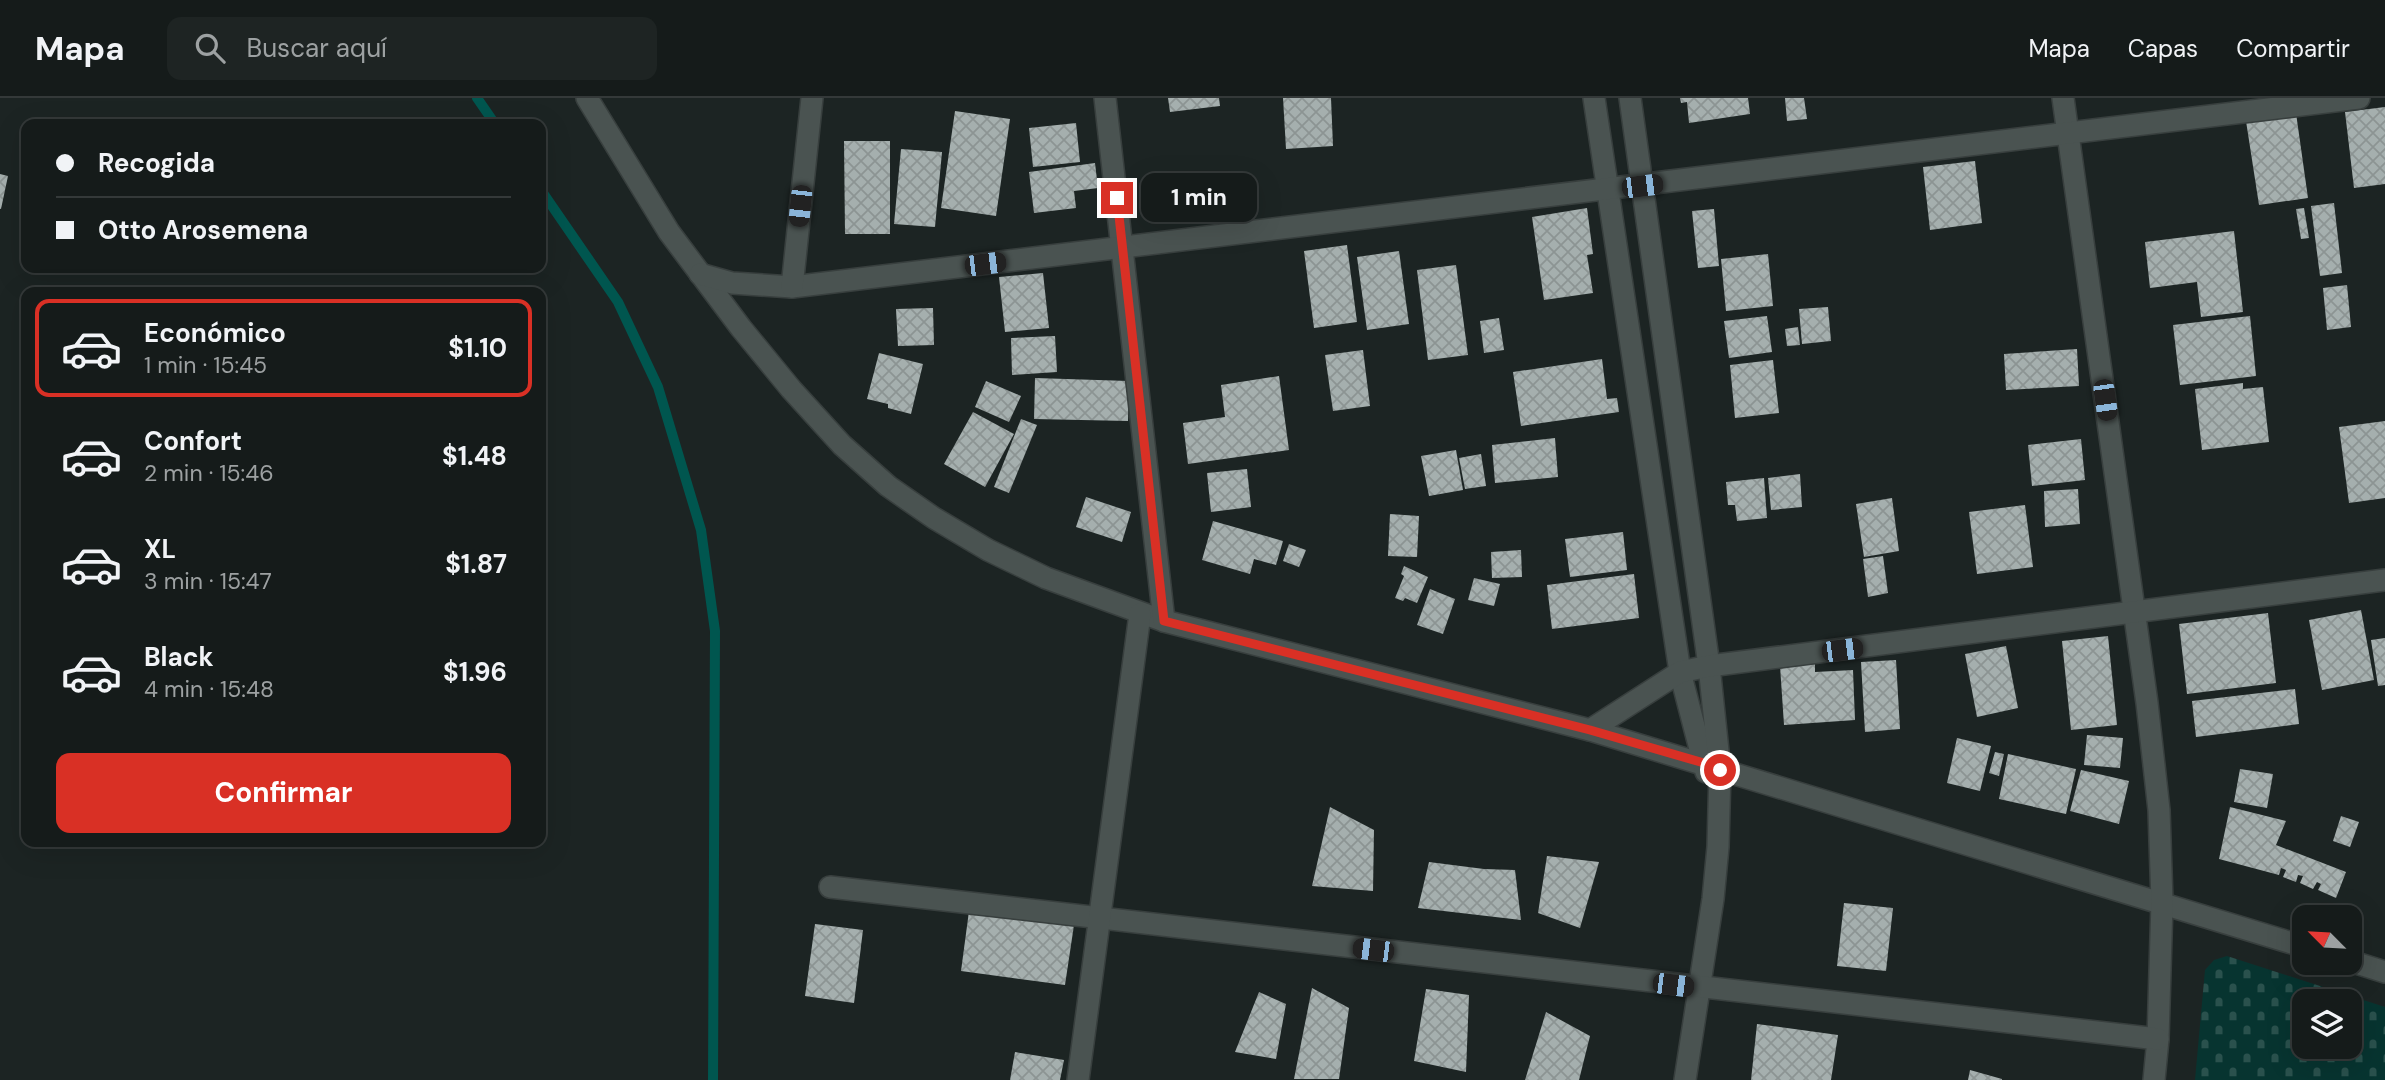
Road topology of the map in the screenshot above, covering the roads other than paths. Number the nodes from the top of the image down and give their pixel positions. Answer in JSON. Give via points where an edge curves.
{"nodes":[{"id":1,"x":587,"y":98,"type":"edge"},
{"id":2,"x":812,"y":98,"type":"edge"},
{"id":3,"x":1105,"y":98,"type":"edge"},
{"id":4,"x":1594,"y":98,"type":"edge"},
{"id":5,"x":1630,"y":98,"type":"edge"},
{"id":6,"x":2063,"y":98,"type":"edge"},
{"id":7,"x":2359,"y":98,"type":"edge"},
{"id":8,"x":2068,"y":133,"type":"junction"},
{"id":9,"x":1642,"y":186,"type":"junction"},
{"id":10,"x":1606,"y":188,"type":"junction"},
{"id":11,"x":1122,"y":247,"type":"junction"},
{"id":12,"x":700,"y":274,"type":"junction"},
{"id":13,"x":792,"y":287,"type":"junction"},
{"id":14,"x":2385,"y":580,"type":"edge"},
{"id":15,"x":2134,"y":613,"type":"junction"},
{"id":16,"x":1140,"y":614,"type":"junction"},
{"id":17,"x":1164,"y":621,"type":"junction"},
{"id":18,"x":1709,"y":666,"type":"junction"},
{"id":19,"x":1680,"y":672,"type":"junction"},
{"id":20,"x":1590,"y":730,"type":"junction"},
{"id":21,"x":1712,"y":766,"type":"junction"},
{"id":22,"x":830,"y":887,"type":"dead end"},
{"id":23,"x":2162,"y":902,"type":"junction"},
{"id":24,"x":1101,"y":918,"type":"junction"},
{"id":25,"x":2292,"y":943,"type":"edge"},
{"id":26,"x":2362,"y":965,"type":"edge"},
{"id":27,"x":2385,"y":972,"type":"edge"},
{"id":28,"x":1700,"y":988,"type":"junction"},
{"id":29,"x":2158,"y":1039,"type":"junction"},
{"id":30,"x":1078,"y":1080,"type":"edge"},
{"id":31,"x":1685,"y":1080,"type":"edge"},
{"id":32,"x":2154,"y":1080,"type":"edge"}],
"edges":[{"from":1,"to":12,"type":"street"},
{"from":2,"to":13,"type":"street"},
{"from":3,"to":11,"type":"street"},
{"from":4,"to":10,"type":"street"},
{"from":5,"to":9,"type":"street"},
{"from":6,"to":8,"type":"street"},
{"from":7,"to":8,"type":"street"},
{"from":8,"to":9,"type":"street"},
{"from":8,"to":15,"type":"street"},
{"from":9,"to":10,"type":"street"},
{"from":9,"to":18,"type":"street"},
{"from":10,"to":11,"type":"street"},
{"from":10,"to":19,"type":"street"},
{"from":11,"to":13,"type":"street"},
{"from":11,"to":17,"type":"street"},
{"from":12,"to":13,"type":"street","via":[[732,283]]},
{"from":12,"to":16,"type":"street","via":[[791,389],[842,445],[888,486],[988,550]]},
{"from":14,"to":15,"type":"street"},
{"from":15,"to":18,"type":"street"},
{"from":15,"to":23,"type":"street","via":[[2159,810]]},
{"from":16,"to":17,"type":"street"},
{"from":16,"to":24,"type":"street"},
{"from":17,"to":20,"type":"street"},
{"from":18,"to":19,"type":"street"},
{"from":18,"to":21,"type":"street"},
{"from":19,"to":20,"type":"street"},
{"from":19,"to":21,"type":"street"},
{"from":20,"to":21,"type":"street"},
{"from":21,"to":23,"type":"street"},
{"from":21,"to":28,"type":"street","via":[[1718,847]]},
{"from":22,"to":24,"type":"street"},
{"from":23,"to":25,"type":"street"},
{"from":23,"to":29,"type":"street"},
{"from":24,"to":28,"type":"street"},
{"from":24,"to":30,"type":"street"},
{"from":26,"to":27,"type":"street"},
{"from":28,"to":29,"type":"street"},
{"from":28,"to":31,"type":"street"},
{"from":29,"to":32,"type":"street"}]}
